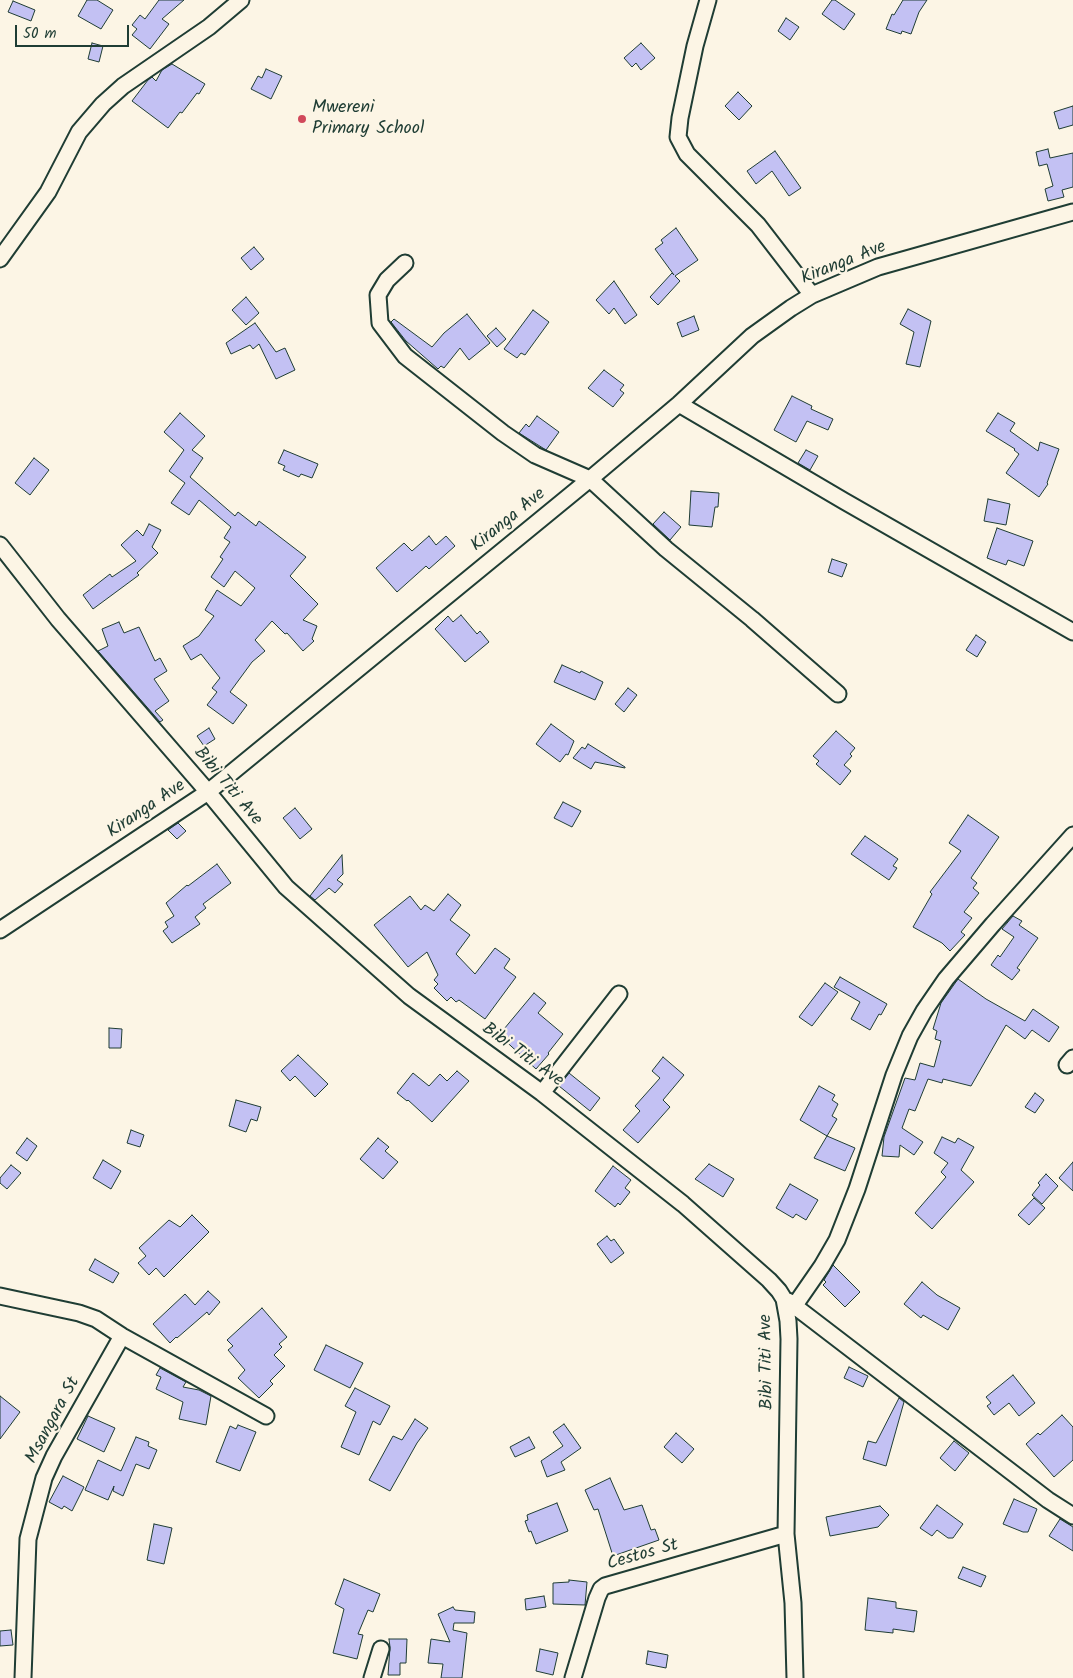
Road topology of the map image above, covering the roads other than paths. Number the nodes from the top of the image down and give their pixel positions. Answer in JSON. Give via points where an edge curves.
{"nodes":[{"id":1,"x":241,"y":0,"type":"edge"},
{"id":2,"x":708,"y":0,"type":"edge"},
{"id":3,"x":1073,"y":212,"type":"edge"},
{"id":4,"x":0,"y":259,"type":"edge"},
{"id":5,"x":405,"y":262,"type":"dead end"},
{"id":6,"x":812,"y":294,"type":"junction"},
{"id":7,"x":679,"y":404,"type":"junction"},
{"id":8,"x":590,"y":479,"type":"junction"},
{"id":9,"x":0,"y":545,"type":"edge"},
{"id":10,"x":1073,"y":632,"type":"edge"},
{"id":11,"x":838,"y":694,"type":"dead end"},
{"id":12,"x":208,"y":792,"type":"junction"},
{"id":13,"x":1073,"y":836,"type":"edge"},
{"id":14,"x":0,"y":930,"type":"edge"},
{"id":15,"x":619,"y":994,"type":"dead end"},
{"id":16,"x":542,"y":1093,"type":"junction"},
{"id":17,"x":0,"y":1296,"type":"edge"},
{"id":18,"x":790,"y":1302,"type":"junction"},
{"id":19,"x":122,"y":1336,"type":"junction"},
{"id":20,"x":266,"y":1416,"type":"dead end"},
{"id":21,"x":1073,"y":1516,"type":"edge"},
{"id":22,"x":786,"y":1534,"type":"junction"},
{"id":23,"x":382,"y":1649,"type":"dead end"},
{"id":24,"x":23,"y":1678,"type":"edge"},
{"id":25,"x":372,"y":1678,"type":"edge"},
{"id":26,"x":572,"y":1678,"type":"edge"},
{"id":27,"x":795,"y":1678,"type":"edge"}],
"edges":[{"from":1,"to":4,"type":"street","via":[[103,104],[79,132],[48,192]]},
{"from":2,"to":6,"type":"street","via":[[695,46],[678,137],[687,154],[758,225]]},
{"from":3,"to":6,"type":"street","name":"Kiranga Ave","via":[[878,267]]},
{"from":5,"to":8,"type":"street","via":[[386,280],[378,295],[380,323],[405,356],[503,433],[535,454]]},
{"from":6,"to":7,"type":"street","name":"Kiranga Ave","via":[[752,336]]},
{"from":7,"to":8,"type":"street","name":"Kiranga Ave"},
{"from":7,"to":10,"type":"street"},
{"from":8,"to":11,"type":"street","via":[[666,549]]},
{"from":8,"to":12,"type":"street","name":"Kiranga Ave"},
{"from":9,"to":12,"type":"street","name":"Bibi Titi Ave","via":[[58,619]]},
{"from":12,"to":14,"type":"street","name":"Kiranga Ave"},
{"from":12,"to":16,"type":"street","name":"Bibi Titi Ave","via":[[286,887],[364,958]]},
{"from":13,"to":18,"type":"street","via":[[946,979],[924,1011],[894,1075],[837,1240],[822,1266]]},
{"from":15,"to":16,"type":"street"},
{"from":16,"to":18,"type":"street","name":"Bibi Titi Ave","via":[[683,1204]]},
{"from":17,"to":19,"type":"street","via":[[79,1313],[96,1319]]},
{"from":18,"to":21,"type":"street"},
{"from":18,"to":22,"type":"street","name":"Bibi Titi Ave"},
{"from":19,"to":20,"type":"street"},
{"from":19,"to":24,"type":"street","name":"Msangara St","via":[[44,1478],[28,1539]]},
{"from":22,"to":26,"type":"street","name":"Cestos St","via":[[601,1589]]},
{"from":22,"to":27,"type":"street","name":"Bibi Titi Ave","via":[[793,1603]]},
{"from":23,"to":25,"type":"street"}]}
